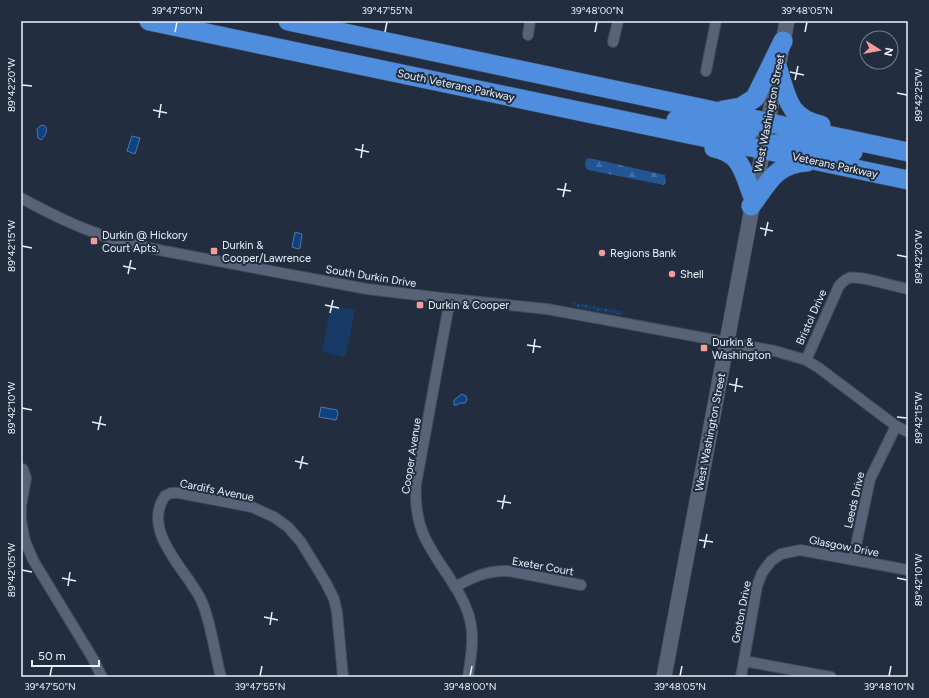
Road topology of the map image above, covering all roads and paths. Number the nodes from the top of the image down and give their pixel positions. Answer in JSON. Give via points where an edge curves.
{"nodes":[{"id":1,"x":149,"y":21,"type":"edge"},
{"id":2,"x":288,"y":21,"type":"edge"},
{"id":3,"x":530,"y":21,"type":"edge"},
{"id":4,"x":618,"y":21,"type":"edge"},
{"id":5,"x":716,"y":21,"type":"edge"},
{"id":6,"x":787,"y":21,"type":"edge"},
{"id":7,"x":528,"y":34,"type":"dead end"},
{"id":8,"x":783,"y":41,"type":"junction"},
{"id":9,"x":613,"y":42,"type":"dead end"},
{"id":10,"x":778,"y":69,"type":"junction"},
{"id":11,"x":706,"y":71,"type":"dead end"},
{"id":12,"x":502,"y":95,"type":"junction"},
{"id":13,"x":716,"y":111,"type":"junction"},
{"id":14,"x":605,"y":117,"type":"junction"},
{"id":15,"x":768,"y":122,"type":"junction"},
{"id":16,"x":762,"y":150,"type":"junction"},
{"id":17,"x":908,"y":151,"type":"edge"},
{"id":18,"x":817,"y":161,"type":"junction"},
{"id":19,"x":908,"y":161,"type":"edge"},
{"id":20,"x":908,"y":180,"type":"edge"},
{"id":21,"x":21,"y":198,"type":"edge"},
{"id":22,"x":752,"y":202,"type":"junction"},
{"id":23,"x":908,"y":289,"type":"edge"},
{"id":24,"x":450,"y":299,"type":"junction"},
{"id":25,"x":727,"y":342,"type":"junction"},
{"id":26,"x":806,"y":360,"type":"junction"},
{"id":27,"x":896,"y":426,"type":"junction"},
{"id":28,"x":908,"y":432,"type":"edge"},
{"id":29,"x":25,"y":466,"type":"edge"},
{"id":30,"x":776,"y":557,"type":"joint"},
{"id":31,"x":853,"y":560,"type":"junction"},
{"id":32,"x":908,"y":570,"type":"edge"},
{"id":33,"x":581,"y":585,"type":"dead end"},
{"id":34,"x":455,"y":587,"type":"junction"},
{"id":35,"x":744,"y":661,"type":"junction"},
{"id":36,"x":102,"y":677,"type":"edge"},
{"id":37,"x":221,"y":677,"type":"edge"},
{"id":38,"x":343,"y":677,"type":"edge"},
{"id":39,"x":468,"y":677,"type":"edge"},
{"id":40,"x":664,"y":677,"type":"edge"},
{"id":41,"x":740,"y":677,"type":"edge"},
{"id":42,"x":831,"y":677,"type":"edge"}],
"edges":[{"from":1,"to":12,"type":"highway","name":"South Veterans Parkway"},
{"from":2,"to":13,"type":"highway"},
{"from":3,"to":7,"type":"street"},
{"from":4,"to":9,"type":"street"},
{"from":5,"to":11,"type":"street"},
{"from":6,"to":8,"type":"street","name":"West Washington Street"},
{"from":8,"to":10,"type":"street","name":"West Washington Street"},
{"from":8,"to":13,"type":"highway","via":[[755,98],[741,107]]},
{"from":10,"to":15,"type":"street","name":"West Washington Street"},
{"from":10,"to":17,"type":"highway","via":[[787,101],[801,118],[810,123],[890,140]]},
{"from":12,"to":14,"type":"highway","name":"South Veterans Parkway"},
{"from":12,"to":15,"type":"highway","via":[[744,130],[757,128]]},
{"from":13,"to":15,"type":"highway"},
{"from":14,"to":16,"type":"highway","name":"South Veterans Parkway"},
{"from":14,"to":22,"type":"highway","via":[[634,130],[728,152],[739,161]]},
{"from":15,"to":16,"type":"street","name":"West Washington Street"},
{"from":15,"to":17,"type":"highway"},
{"from":16,"to":18,"type":"highway","name":"Veterans Parkway"},
{"from":16,"to":19,"type":"highway","via":[[773,144],[786,142]]},
{"from":16,"to":22,"type":"street","name":"West Washington Street"},
{"from":18,"to":20,"type":"highway","name":"Veterans Parkway"},
{"from":18,"to":22,"type":"highway","via":[[791,164],[780,170]]},
{"from":21,"to":24,"type":"street","name":"South Durkin Drive","via":[[95,233],[142,247],[337,283]]},
{"from":22,"to":25,"type":"street","name":"West Washington Street"},
{"from":23,"to":26,"type":"street","name":"Bristol Drive","via":[[844,275]]},
{"from":24,"to":25,"type":"street","name":"South Durkin Drive","via":[[547,309]]},
{"from":24,"to":34,"type":"street","name":"Cooper Avenue","via":[[416,495],[425,538]]},
{"from":25,"to":26,"type":"street","name":"South Durkin Drive"},
{"from":25,"to":40,"type":"street","name":"West Washington Street"},
{"from":26,"to":27,"type":"street","name":"South Durkin Drive"},
{"from":27,"to":28,"type":"street","name":"South Durkin Drive"},
{"from":27,"to":31,"type":"street","name":"Leeds Drive","via":[[870,479]]},
{"from":29,"to":36,"type":"street","via":[[21,520],[25,541],[33,560]]},
{"from":30,"to":31,"type":"street","name":"Glasgow Drive","via":[[800,550]]},
{"from":30,"to":35,"type":"street","name":"Groton Drive","via":[[766,566],[758,586]]},
{"from":31,"to":32,"type":"street","name":"Glasgow Drive"},
{"from":33,"to":34,"type":"street","name":"Exeter Court","via":[[497,570],[476,576]]},
{"from":34,"to":39,"type":"street","name":"Cooper Avenue","via":[[470,617],[472,645]]},
{"from":35,"to":41,"type":"street","name":"Groton Drive"},
{"from":35,"to":42,"type":"street"},
{"from":37,"to":38,"type":"street","name":"Cardifs Avenue","via":[[203,603],[160,532],[158,520],[163,493],[252,507],[288,527],[301,542],[334,598]]}]}
